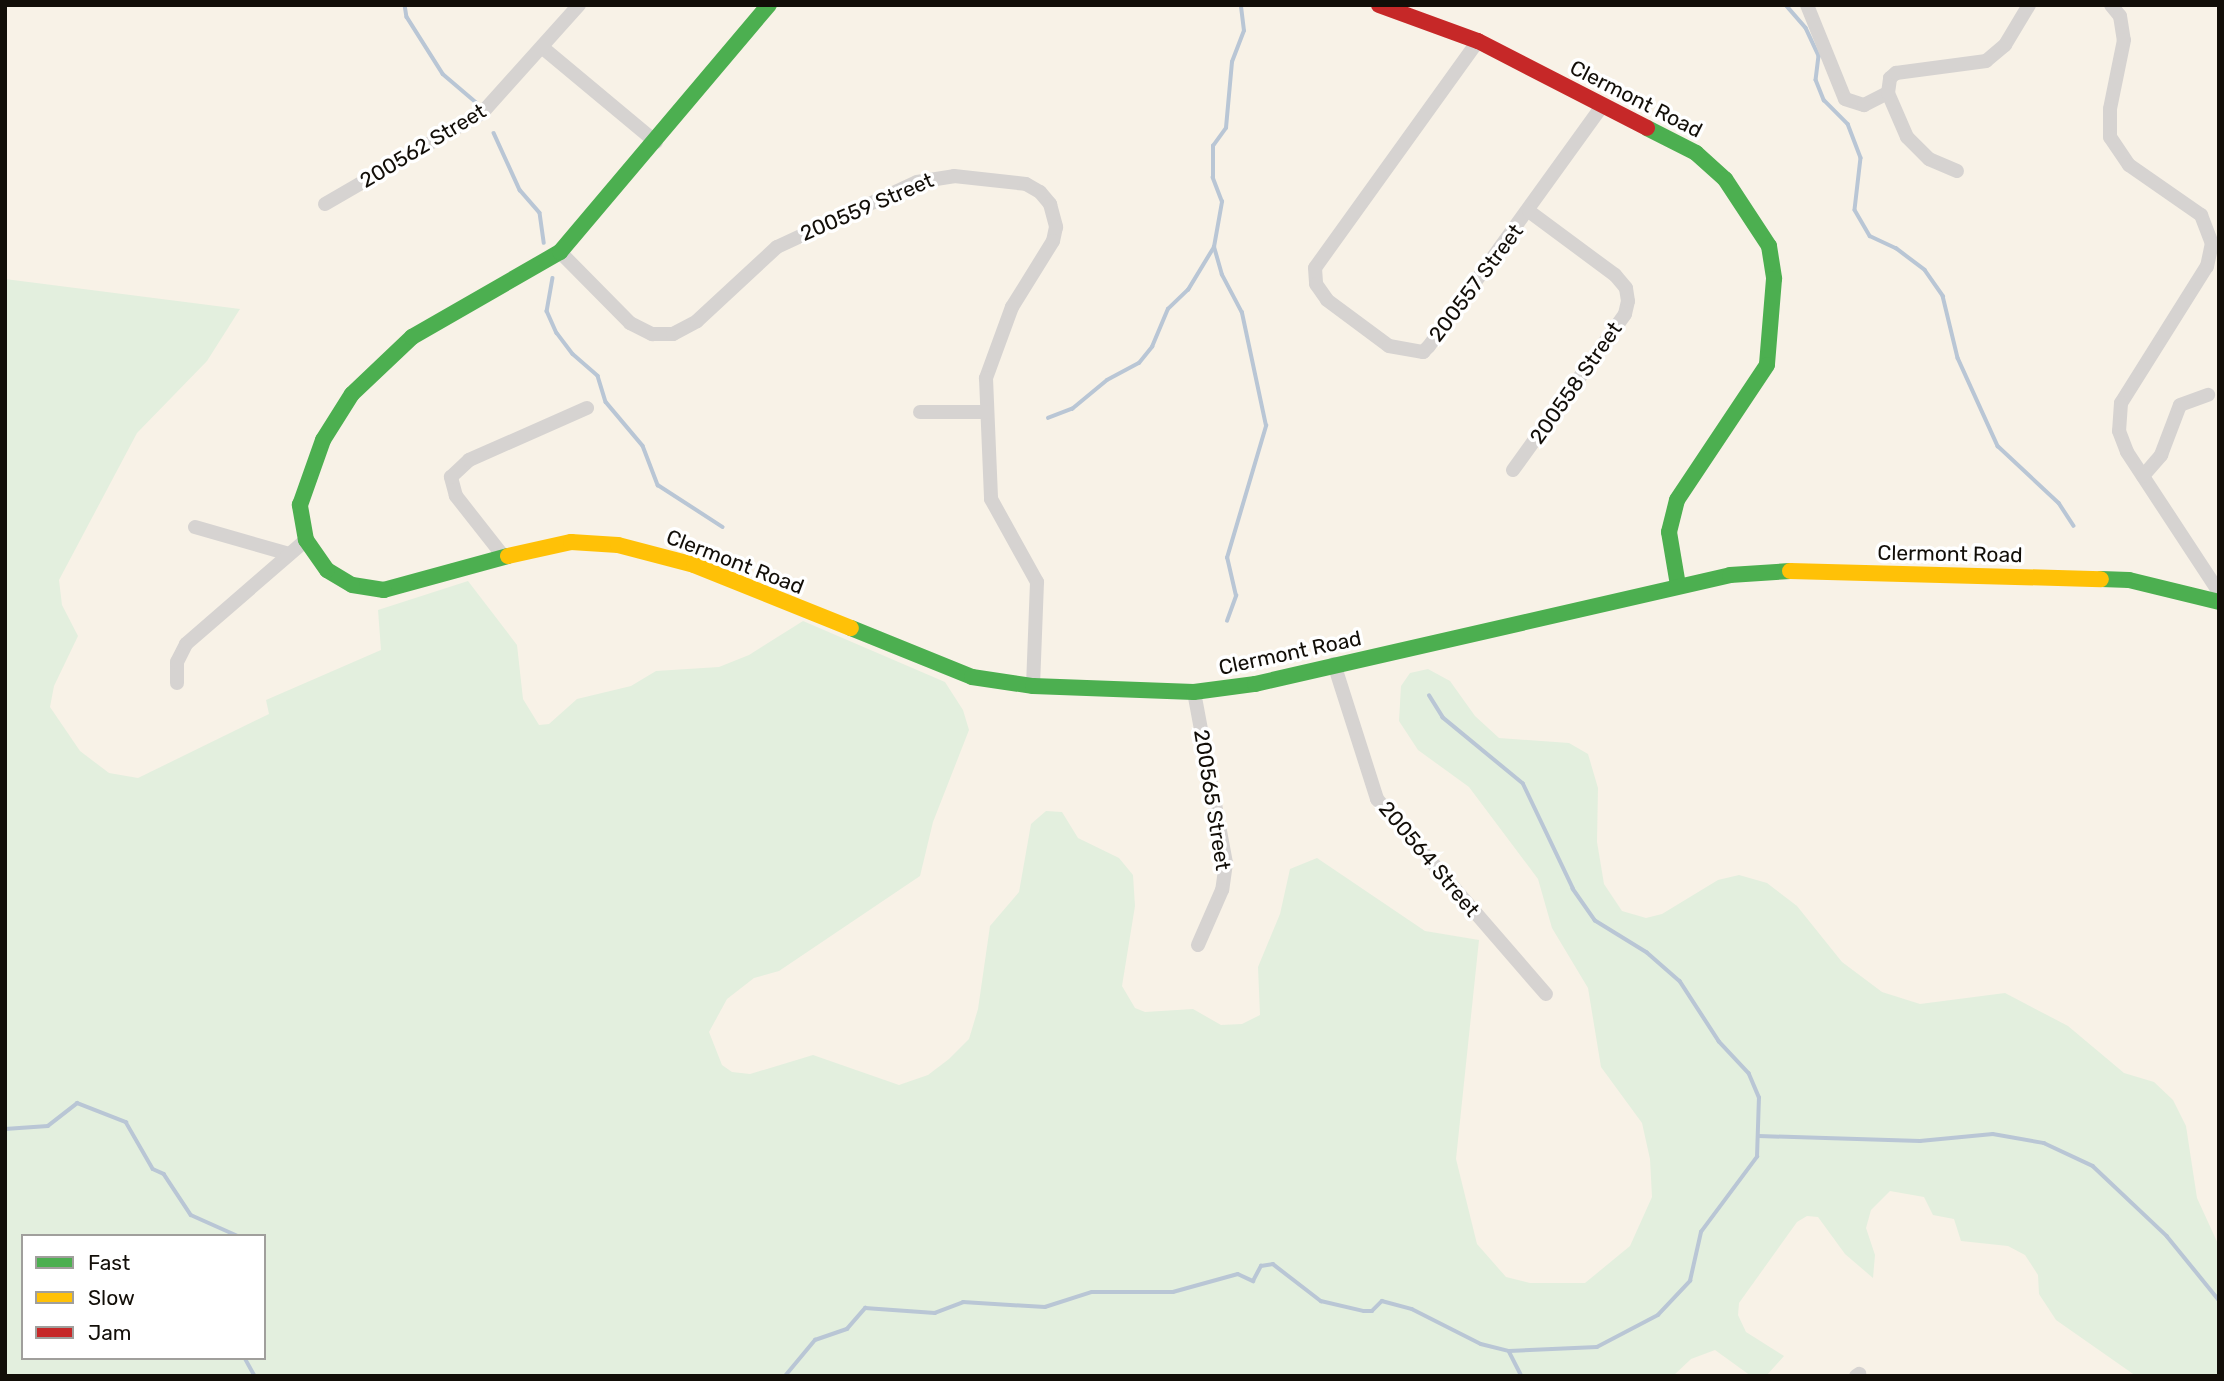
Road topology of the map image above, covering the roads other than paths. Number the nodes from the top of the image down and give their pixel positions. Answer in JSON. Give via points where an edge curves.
{"nodes":[{"id":1,"x":579,"y":5,"type":"edge"},
{"id":2,"x":769,"y":5,"type":"edge"},
{"id":3,"x":1379,"y":5,"type":"edge"},
{"id":4,"x":1807,"y":5,"type":"edge"},
{"id":5,"x":2029,"y":5,"type":"edge"},
{"id":6,"x":2111,"y":5,"type":"edge"},
{"id":7,"x":1478,"y":41,"type":"junction"},
{"id":8,"x":543,"y":48,"type":"junction"},
{"id":9,"x":1888,"y":93,"type":"junction"},
{"id":10,"x":1603,"y":105,"type":"junction"},
{"id":11,"x":656,"y":142,"type":"junction"},
{"id":12,"x":1957,"y":171,"type":"dead end"},
{"id":13,"x":325,"y":204,"type":"dead end"},
{"id":14,"x":1530,"y":212,"type":"junction"},
{"id":15,"x":559,"y":252,"type":"junction"},
{"id":16,"x":2208,"y":395,"type":"dead end"},
{"id":17,"x":587,"y":408,"type":"dead end"},
{"id":18,"x":920,"y":412,"type":"dead end"},
{"id":19,"x":986,"y":412,"type":"junction"},
{"id":20,"x":1513,"y":470,"type":"dead end"},
{"id":21,"x":2143,"y":476,"type":"junction"},
{"id":22,"x":195,"y":527,"type":"dead end"},
{"id":23,"x":306,"y":540,"type":"junction"},
{"id":24,"x":289,"y":554,"type":"junction"},
{"id":25,"x":503,"y":557,"type":"junction"},
{"id":26,"x":1678,"y":585,"type":"junction"},
{"id":27,"x":2219,"y":592,"type":"edge"},
{"id":28,"x":2219,"y":602,"type":"edge"},
{"id":29,"x":1334,"y":664,"type":"junction"},
{"id":30,"x":177,"y":683,"type":"dead end"},
{"id":31,"x":1033,"y":686,"type":"junction"},
{"id":32,"x":1194,"y":692,"type":"junction"},
{"id":33,"x":1198,"y":945,"type":"dead end"},
{"id":34,"x":1546,"y":994,"type":"dead end"}],
"edges":[{"from":1,"to":8,"type":"street","name":"200562 Street"},
{"from":2,"to":11,"type":"street"},
{"from":3,"to":7,"type":"street","name":"Clermont Road"},
{"from":4,"to":9,"type":"street","via":[[1845,99],[1864,104]]},
{"from":5,"to":9,"type":"street","via":[[2005,45],[1986,61],[1896,73]]},
{"from":6,"to":21,"type":"street","via":[[2120,16],[2124,40],[2110,109],[2110,137],[2129,165],[2201,215],[2212,243],[2207,266],[2121,402],[2122,442]]},
{"from":7,"to":10,"type":"street","name":"Clermont Road"},
{"from":7,"to":14,"type":"street","name":"200557 Street","via":[[1319,259],[1317,284],[1327,300],[1389,346],[1423,352]]},
{"from":8,"to":11,"type":"street"},
{"from":8,"to":13,"type":"street","name":"200562 Street","via":[[482,113]]},
{"from":9,"to":12,"type":"street","via":[[1898,121],[1917,149]]},
{"from":10,"to":14,"type":"street","name":"200557 Street"},
{"from":10,"to":26,"type":"street","name":"Clermont Road","via":[[1680,143],[1718,172],[1759,229],[1772,262],[1767,365],[1685,486],[1672,515],[1669,532]]},
{"from":11,"to":15,"type":"street"},
{"from":14,"to":20,"type":"street","name":"200558 Street","via":[[1615,275],[1626,288],[1628,301],[1625,314],[1590,366]]},
{"from":15,"to":19,"type":"street","name":"200559 Street","via":[[630,323],[652,334],[673,334],[697,321],[776,247],[917,182],[942,175],[1026,184],[1050,204],[1056,227],[1053,241],[1012,307],[992,354]]},
{"from":15,"to":23,"type":"street","via":[[412,337],[352,394],[323,440],[302,493]]},
{"from":16,"to":21,"type":"street","via":[[2180,405],[2165,448]]},
{"from":17,"to":25,"type":"street","via":[[469,460],[451,477],[456,496]]},
{"from":18,"to":19,"type":"street"},
{"from":19,"to":31,"type":"street","name":"200559 Street","via":[[991,499],[1037,582]]},
{"from":21,"to":27,"type":"street"},
{"from":22,"to":24,"type":"street"},
{"from":23,"to":24,"type":"street"},
{"from":23,"to":25,"type":"street","name":"Clermont Road","via":[[327,570],[352,585],[374,590],[394,589]]},
{"from":24,"to":30,"type":"street","via":[[186,644],[177,662]]},
{"from":25,"to":31,"type":"street","name":"Clermont Road","via":[[571,542],[635,548],[694,565],[943,667]]},
{"from":26,"to":28,"type":"street","name":"Clermont Road","via":[[1784,571],[2089,578],[2155,584]]},
{"from":26,"to":29,"type":"street","name":"Clermont Road"},
{"from":29,"to":32,"type":"street","name":"Clermont Road","via":[[1255,684]]},
{"from":29,"to":34,"type":"street","name":"200564 Street","via":[[1377,799]]},
{"from":31,"to":32,"type":"street","name":"Clermont Road"},
{"from":32,"to":33,"type":"street","name":"200565 Street","via":[[1226,863],[1222,890]]}]}
